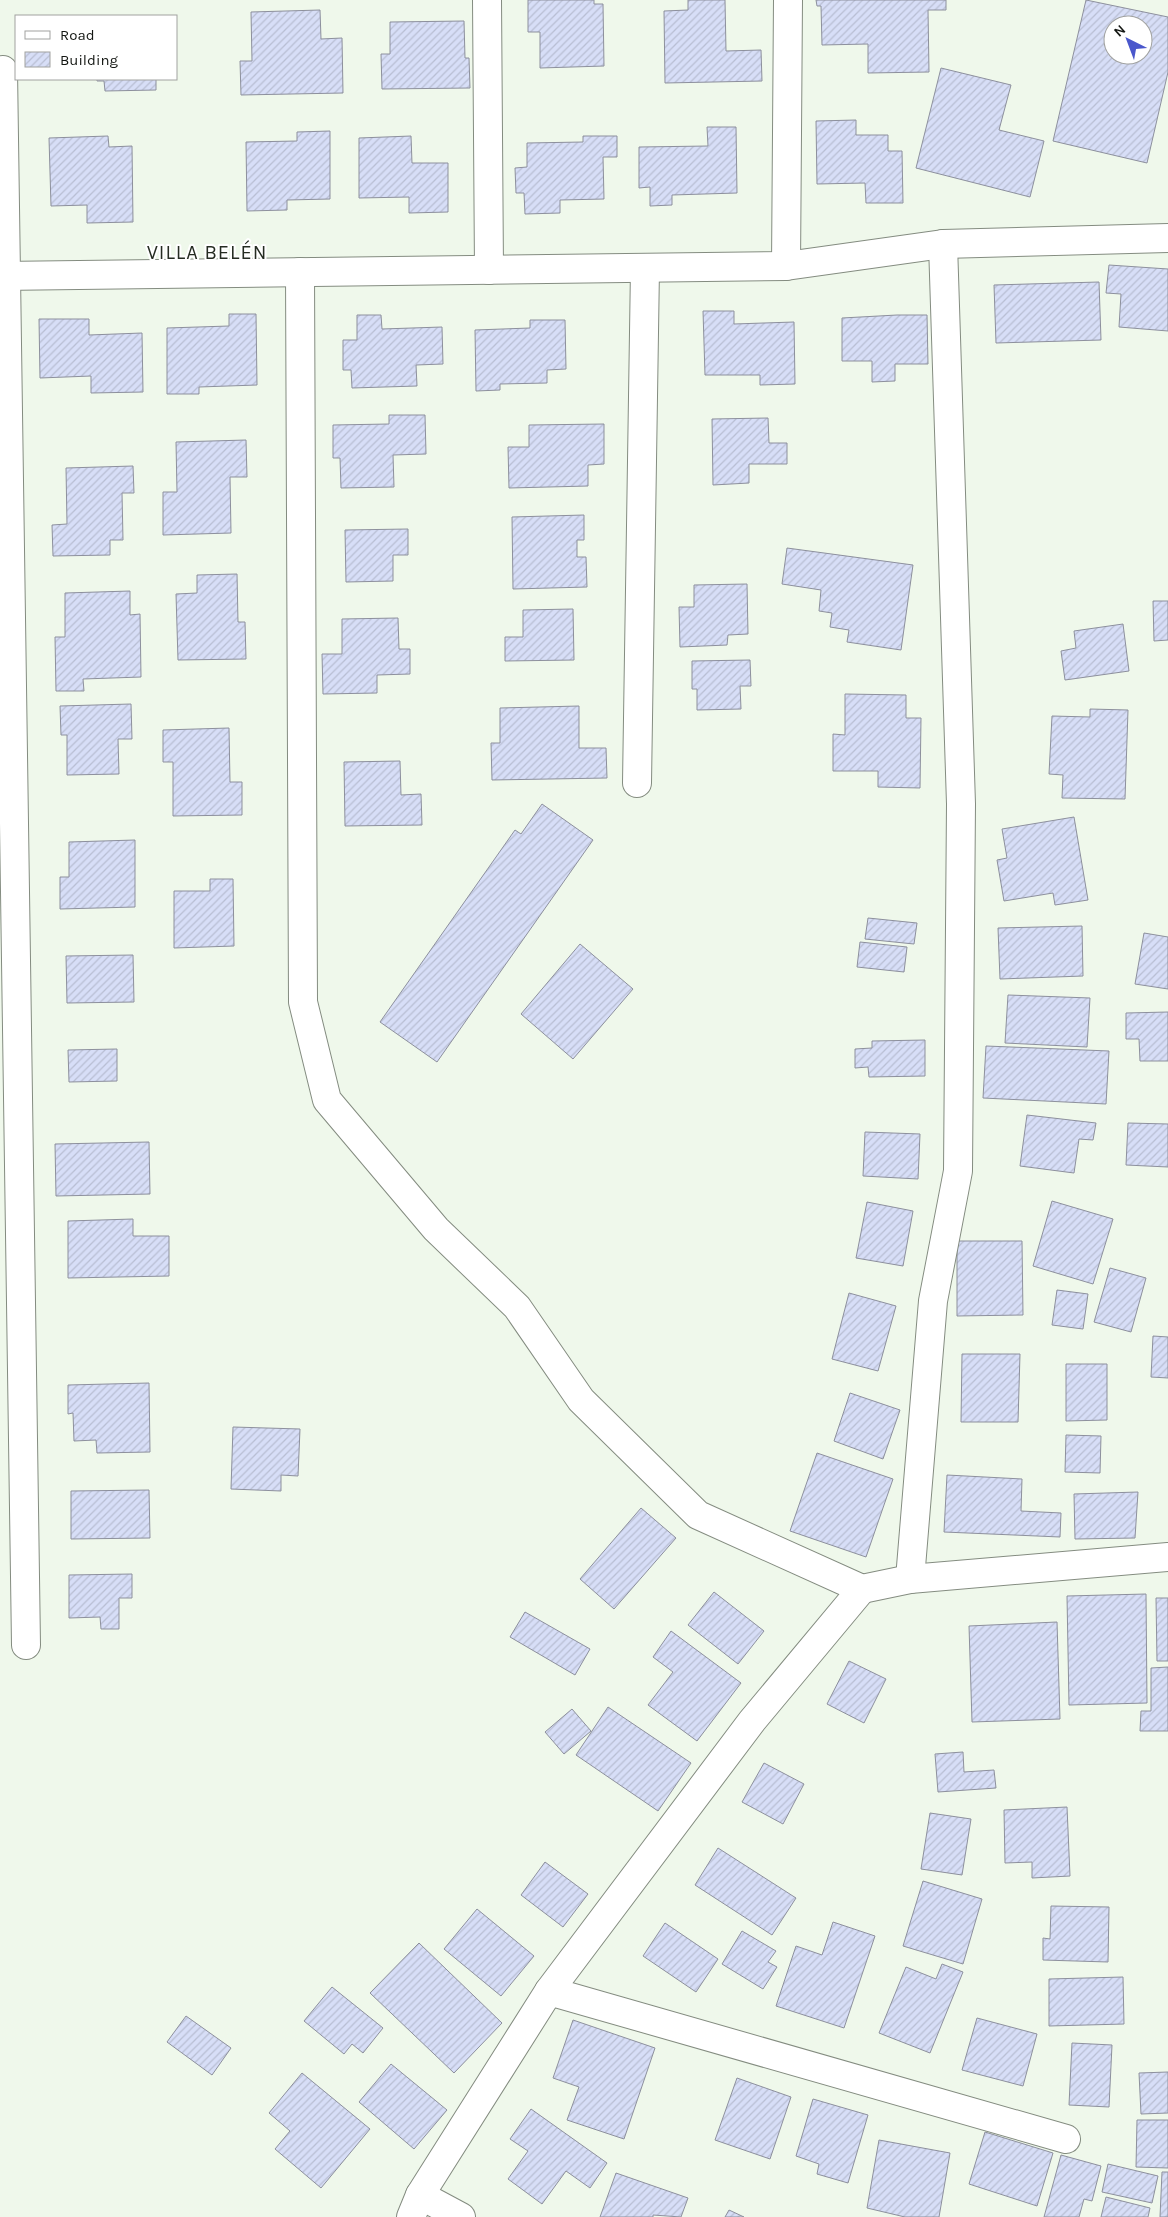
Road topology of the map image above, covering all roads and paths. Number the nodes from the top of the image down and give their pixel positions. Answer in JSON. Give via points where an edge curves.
{"nodes":[{"id":1,"x":487,"y":0,"type":"edge"},
{"id":2,"x":788,"y":0,"type":"edge"},
{"id":3,"x":3,"y":70,"type":"dead end"},
{"id":4,"x":1168,"y":238,"type":"edge"},
{"id":5,"x":943,"y":244,"type":"junction"},
{"id":6,"x":786,"y":266,"type":"junction"},
{"id":7,"x":645,"y":268,"type":"junction"},
{"id":8,"x":489,"y":270,"type":"junction"},
{"id":9,"x":300,"y":272,"type":"junction"},
{"id":10,"x":3,"y":276,"type":"edge"},
{"id":11,"x":637,"y":783,"type":"dead end"},
{"id":12,"x":11,"y":1440,"type":"edge"},
{"id":13,"x":1168,"y":1558,"type":"edge"},
{"id":14,"x":910,"y":1579,"type":"junction"},
{"id":15,"x":862,"y":1590,"type":"junction"},
{"id":16,"x":26,"y":1645,"type":"dead end"},
{"id":17,"x":550,"y":1991,"type":"junction"},
{"id":18,"x":1066,"y":2139,"type":"dead end"},
{"id":19,"x":415,"y":2206,"type":"edge"},
{"id":20,"x":461,"y":2217,"type":"edge"}],
"edges":[{"from":1,"to":8,"type":"street"},
{"from":2,"to":6,"type":"street"},
{"from":3,"to":10,"type":"street"},
{"from":4,"to":5,"type":"street"},
{"from":5,"to":6,"type":"street"},
{"from":5,"to":14,"type":"street","via":[[961,804],[958,1171],[933,1301]]},
{"from":6,"to":7,"type":"street"},
{"from":7,"to":8,"type":"street"},
{"from":7,"to":11,"type":"street"},
{"from":8,"to":9,"type":"street"},
{"from":9,"to":10,"type":"street"},
{"from":9,"to":15,"type":"street","via":[[303,1002],[327,1100],[436,1230],[518,1307],[581,1400],[698,1515]]},
{"from":10,"to":12,"type":"street"},
{"from":12,"to":16,"type":"street"},
{"from":13,"to":14,"type":"street"},
{"from":14,"to":15,"type":"street"},
{"from":15,"to":17,"type":"street","via":[[752,1721]]},
{"from":17,"to":18,"type":"street"},
{"from":17,"to":19,"type":"street"},
{"from":19,"to":20,"type":"street"}]}
